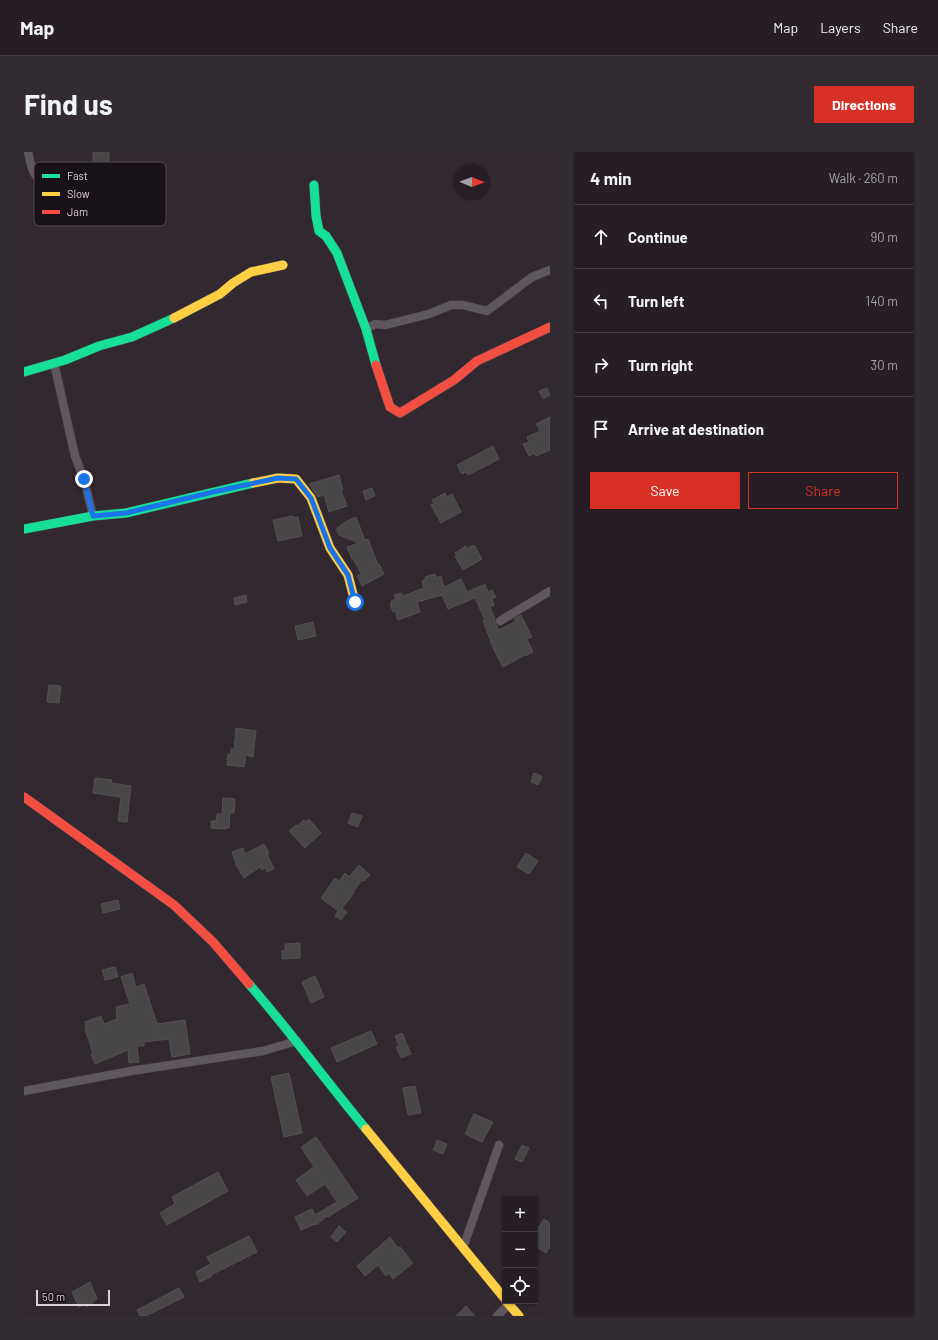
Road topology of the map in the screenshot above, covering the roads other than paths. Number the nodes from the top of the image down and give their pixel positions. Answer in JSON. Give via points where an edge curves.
{"nodes":[{"id":1,"x":28,"y":152,"type":"edge"},
{"id":2,"x":34,"y":172,"type":"edge"},
{"id":3,"x":314,"y":185,"type":"dead end"},
{"id":4,"x":283,"y":265,"type":"dead end"},
{"id":5,"x":550,"y":270,"type":"edge"},
{"id":6,"x":550,"y":327,"type":"edge"},
{"id":7,"x":366,"y":329,"type":"junction"},
{"id":8,"x":54,"y":363,"type":"junction"},
{"id":9,"x":24,"y":372,"type":"edge"},
{"id":10,"x":93,"y":516,"type":"junction"},
{"id":11,"x":24,"y":529,"type":"edge"},
{"id":12,"x":550,"y":591,"type":"edge"},
{"id":13,"x":355,"y":602,"type":"dead end"},
{"id":14,"x":500,"y":621,"type":"dead end"},
{"id":15,"x":25,"y":798,"type":"edge"},
{"id":16,"x":297,"y":1042,"type":"junction"},
{"id":17,"x":24,"y":1091,"type":"edge"},
{"id":18,"x":499,"y":1145,"type":"dead end"},
{"id":19,"x":463,"y":1248,"type":"junction"},
{"id":20,"x":502,"y":1295,"type":"edge"},
{"id":21,"x":505,"y":1304,"type":"edge"},
{"id":22,"x":509,"y":1304,"type":"edge"},
{"id":23,"x":497,"y":1316,"type":"edge"},
{"id":24,"x":519,"y":1316,"type":"edge"}],
"edges":[{"from":1,"to":2,"type":"street"},
{"from":3,"to":7,"type":"street","via":[[319,231],[326,236],[337,253]]},
{"from":4,"to":8,"type":"street","via":[[251,272],[220,294],[159,326]]},
{"from":5,"to":7,"type":"street","via":[[532,277],[487,310],[451,305],[429,314],[385,326],[375,324]]},
{"from":6,"to":7,"type":"street","via":[[477,361],[454,380],[400,413],[390,407]]},
{"from":8,"to":9,"type":"street"},
{"from":8,"to":10,"type":"street","via":[[75,456],[84,479]]},
{"from":10,"to":11,"type":"street"},
{"from":10,"to":13,"type":"street","via":[[126,513],[278,478],[296,479],[311,498],[330,548],[348,575]]},
{"from":12,"to":14,"type":"street"},
{"from":15,"to":16,"type":"street","via":[[174,905],[213,942]]},
{"from":16,"to":17,"type":"street","via":[[263,1051],[131,1071]]},
{"from":16,"to":19,"type":"street"},
{"from":18,"to":19,"type":"street"},
{"from":19,"to":20,"type":"street"},
{"from":21,"to":23,"type":"street"},
{"from":22,"to":24,"type":"street"}]}
